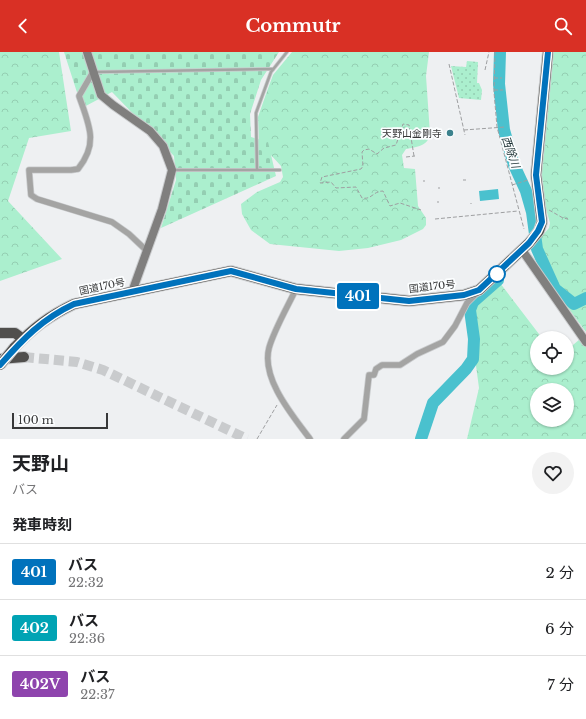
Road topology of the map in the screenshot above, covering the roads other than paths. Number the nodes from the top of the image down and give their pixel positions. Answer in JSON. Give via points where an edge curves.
{"nodes":[{"id":1,"x":87,"y":52,"type":"edge"},
{"id":2,"x":287,"y":52,"type":"edge"},
{"id":3,"x":548,"y":52,"type":"edge"},
{"id":4,"x":273,"y":69,"type":"junction"},
{"id":5,"x":93,"y":72,"type":"junction"},
{"id":6,"x":257,"y":169,"type":"junction"},
{"id":7,"x":172,"y":170,"type":"junction"},
{"id":8,"x":280,"y":170,"type":"dead end"},
{"id":9,"x":522,"y":250,"type":"junction"},
{"id":10,"x":147,"y":251,"type":"junction"},
{"id":11,"x":296,"y":289,"type":"junction"},
{"id":12,"x":479,"y":290,"type":"junction"},
{"id":13,"x":132,"y":292,"type":"junction"},
{"id":14,"x":0,"y":333,"type":"edge"},
{"id":15,"x":0,"y":338,"type":"edge"},
{"id":16,"x":23,"y":339,"type":"junction"},
{"id":17,"x":586,"y":342,"type":"edge"},
{"id":18,"x":24,"y":357,"type":"tunnel mouth"},
{"id":19,"x":0,"y":359,"type":"edge"},
{"id":20,"x":0,"y":365,"type":"edge"},
{"id":21,"x":310,"y":439,"type":"edge"},
{"id":22,"x":344,"y":439,"type":"edge"}],
"edges":[{"from":1,"to":5,"type":"street"},
{"from":2,"to":4,"type":"lane"},
{"from":3,"to":9,"type":"highway","name":"国道170号","via":[[536,175],[542,222],[531,241]]},
{"from":4,"to":5,"type":"lane"},
{"from":4,"to":6,"type":"lane","via":[[256,113]]},
{"from":5,"to":7,"type":"street","via":[[101,95],[150,131],[163,146]]},
{"from":5,"to":10,"type":"street","via":[[79,96],[92,141],[86,160],[78,169],[29,170],[31,195],[112,222]]},
{"from":6,"to":7,"type":"lane"},
{"from":6,"to":8,"type":"lane"},
{"from":7,"to":10,"type":"street"},
{"from":9,"to":12,"type":"highway","name":"国道170号"},
{"from":9,"to":17,"type":"street"},
{"from":10,"to":13,"type":"street"},
{"from":11,"to":12,"type":"highway","name":"国道170号","via":[[409,301],[464,295]]},
{"from":11,"to":13,"type":"highway","name":"国道170号","via":[[231,271]]},
{"from":11,"to":21,"type":"street","via":[[269,348],[269,367],[271,378],[282,398]]},
{"from":12,"to":22,"type":"street","via":[[467,303],[443,342],[400,365],[382,365],[376,369],[374,375],[369,375],[364,419]]},
{"from":13,"to":16,"type":"highway","name":"国道170号","via":[[74,304],[53,314]]},
{"from":14,"to":16,"type":"highway","via":[[15,334]]},
{"from":15,"to":16,"type":"highway"},
{"from":16,"to":20,"type":"highway","name":"国道170号","bridge":true},
{"from":18,"to":19,"type":"highway"}]}
